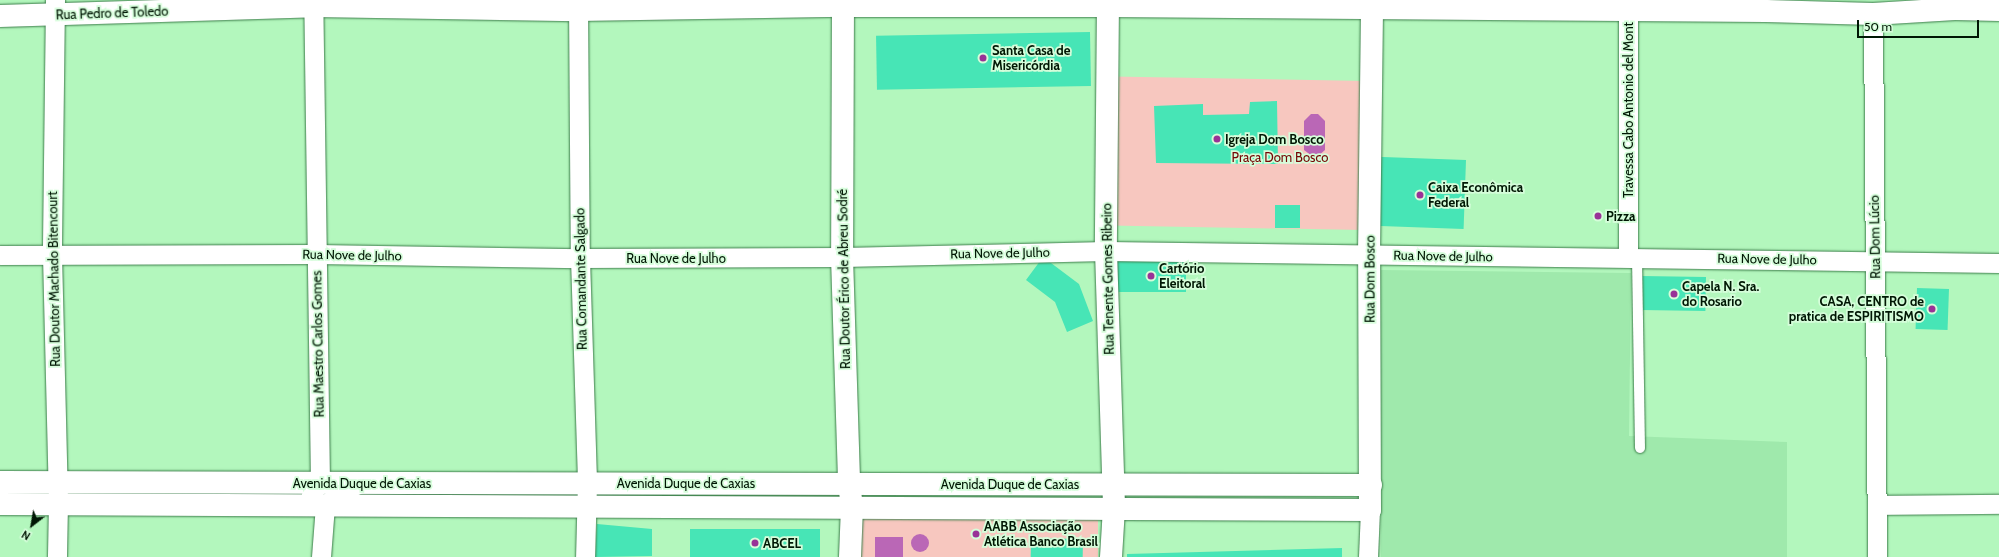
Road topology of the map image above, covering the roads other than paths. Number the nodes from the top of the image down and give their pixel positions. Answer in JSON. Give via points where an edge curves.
{"nodes":[{"id":1,"x":313,"y":3,"type":"edge"},
{"id":2,"x":843,"y":3,"type":"edge"},
{"id":3,"x":1046,"y":3,"type":"edge"},
{"id":4,"x":1081,"y":3,"type":"edge"},
{"id":5,"x":1108,"y":3,"type":"edge"},
{"id":6,"x":1372,"y":4,"type":"edge"},
{"id":7,"x":578,"y":5,"type":"edge"},
{"id":8,"x":1955,"y":5,"type":"edge"},
{"id":9,"x":1766,"y":6,"type":"edge"},
{"id":10,"x":55,"y":8,"type":"edge"},
{"id":11,"x":1628,"y":10,"type":"junction"},
{"id":12,"x":1999,"y":10,"type":"edge"},
{"id":13,"x":1873,"y":14,"type":"junction"},
{"id":14,"x":0,"y":16,"type":"edge"},
{"id":15,"x":1106,"y":251,"type":"junction"},
{"id":16,"x":316,"y":254,"type":"junction"},
{"id":17,"x":0,"y":255,"type":"edge"},
{"id":18,"x":52,"y":255,"type":"junction"},
{"id":19,"x":1369,"y":255,"type":"junction"},
{"id":20,"x":842,"y":257,"type":"junction"},
{"id":21,"x":1632,"y":257,"type":"junction"},
{"id":22,"x":580,"y":258,"type":"junction"},
{"id":23,"x":1876,"y":261,"type":"junction"},
{"id":24,"x":1999,"y":263,"type":"edge"},
{"id":25,"x":1640,"y":448,"type":"dead end"},
{"id":26,"x":0,"y":482,"type":"edge"},
{"id":27,"x":58,"y":482,"type":"junction"},
{"id":28,"x":320,"y":483,"type":"junction"},
{"id":29,"x":360,"y":483,"type":"junction"},
{"id":30,"x":587,"y":483,"type":"junction"},
{"id":31,"x":849,"y":483,"type":"junction"},
{"id":32,"x":1113,"y":484,"type":"junction"},
{"id":33,"x":1371,"y":485,"type":"junction"},
{"id":34,"x":58,"y":503,"type":"junction"},
{"id":35,"x":0,"y":504,"type":"edge"},
{"id":36,"x":291,"y":504,"type":"junction"},
{"id":37,"x":1999,"y":504,"type":"edge"},
{"id":38,"x":325,"y":505,"type":"junction"},
{"id":39,"x":1877,"y":505,"type":"junction"},
{"id":40,"x":586,"y":506,"type":"junction"},
{"id":41,"x":852,"y":507,"type":"junction"},
{"id":42,"x":1114,"y":508,"type":"junction"},
{"id":43,"x":1370,"y":510,"type":"junction"},
{"id":44,"x":57,"y":557,"type":"edge"},
{"id":45,"x":321,"y":557,"type":"edge"},
{"id":46,"x":585,"y":557,"type":"edge"},
{"id":47,"x":850,"y":557,"type":"edge"},
{"id":48,"x":1111,"y":557,"type":"edge"},
{"id":49,"x":1368,"y":557,"type":"edge"},
{"id":50,"x":1877,"y":557,"type":"edge"}],
"edges":[{"from":1,"to":7,"type":"main road","name":"Rua Pedro de Toledo"},
{"from":1,"to":10,"type":"main road","name":"Rua Pedro de Toledo"},
{"from":1,"to":16,"type":"street","name":"Rua Maestro Carlos Gomes"},
{"from":2,"to":3,"type":"main road","name":"Rua Pedro de Toledo"},
{"from":2,"to":7,"type":"main road","name":"Rua Pedro de Toledo"},
{"from":2,"to":20,"type":"main road","name":"Rua Doutor Érico de Abreu Sodré"},
{"from":3,"to":4,"type":"main road","name":"Rua Pedro de Toledo"},
{"from":4,"to":5,"type":"main road","name":"Rua Pedro de Toledo"},
{"from":5,"to":6,"type":"main road","name":"Rua Pedro de Toledo"},
{"from":5,"to":15,"type":"main road","name":"Rua Tenente Gomes Ribeiro"},
{"from":6,"to":11,"type":"main road","name":"Rua Pedro de Toledo"},
{"from":6,"to":19,"type":"main road","name":"Rua Dom Bosco"},
{"from":7,"to":22,"type":"street","name":"Rua Comandante Salgado"},
{"from":8,"to":12,"type":"main road","name":"Rua Pedro de Toledo"},
{"from":8,"to":13,"type":"main road","name":"Rua Pedro de Toledo"},
{"from":9,"to":11,"type":"main road","name":"Rua Pedro de Toledo"},
{"from":9,"to":13,"type":"main road","name":"Rua Pedro de Toledo"},
{"from":10,"to":14,"type":"main road","name":"Rua Pedro de Toledo"},
{"from":10,"to":18,"type":"street","name":"Rua Doutor Machado Bitencourt"},
{"from":11,"to":21,"type":"street","name":"Travessa Cabo Antonio del Mont"},
{"from":13,"to":23,"type":"street","name":"Rua Dom Lúcio"},
{"from":15,"to":19,"type":"street","name":"Rua Nove de Julho"},
{"from":15,"to":20,"type":"street","name":"Rua Nove de Julho"},
{"from":15,"to":32,"type":"main road","name":"Rua Tenente Gomes Ribeiro"},
{"from":16,"to":18,"type":"street","name":"Rua Nove de Julho"},
{"from":16,"to":22,"type":"street","name":"Rua Nove de Julho"},
{"from":16,"to":28,"type":"street","name":"Rua Maestro Carlos Gomes"},
{"from":17,"to":18,"type":"street","name":"Rua Nove de Julho"},
{"from":18,"to":27,"type":"street","name":"Rua Doutor Machado Bitencourt"},
{"from":19,"to":21,"type":"street","name":"Rua Nove de Julho"},
{"from":19,"to":33,"type":"main road","name":"Rua Dom Bosco"},
{"from":20,"to":22,"type":"street","name":"Rua Nove de Julho"},
{"from":20,"to":31,"type":"main road","name":"Rua Doutor Érico de Abreu Sodré"},
{"from":21,"to":23,"type":"street","name":"Rua Nove de Julho"},
{"from":21,"to":25,"type":"lane"},
{"from":22,"to":30,"type":"street","name":"Rua Comandante Salgado"},
{"from":23,"to":24,"type":"street","name":"Rua Nove de Julho"},
{"from":23,"to":39,"type":"street","name":"Rua Dom Lúcio"},
{"from":26,"to":27,"type":"main road","name":"Avenida Duque de Caxias"},
{"from":27,"to":28,"type":"main road","name":"Avenida Duque de Caxias"},
{"from":27,"to":34,"type":"street","name":"Rua Doutor Machado Bitencourt"},
{"from":28,"to":29,"type":"main road","name":"Avenida Duque de Caxias"},
{"from":28,"to":36,"type":"street","via":[[307,497]]},
{"from":29,"to":30,"type":"main road","name":"Avenida Duque de Caxias"},
{"from":29,"to":38,"type":"street","via":[[340,492]]},
{"from":30,"to":31,"type":"main road","name":"Avenida Duque de Caxias"},
{"from":30,"to":40,"type":"street","name":"Rua Comandante Salgado"},
{"from":31,"to":32,"type":"main road","name":"Avenida Duque de Caxias"},
{"from":31,"to":41,"type":"main road","name":"Rua Doutor Érico de Abreu Sodré"},
{"from":32,"to":33,"type":"main road","name":"Avenida Duque de Caxias"},
{"from":32,"to":42,"type":"main road","name":"Rua Tenente Gomes Ribeiro"},
{"from":33,"to":43,"type":"main road","name":"Rua Dom Bosco"},
{"from":34,"to":35,"type":"main road","name":"Avenida Duque de Caxias"},
{"from":34,"to":36,"type":"main road","name":"Avenida Duque de Caxias"},
{"from":34,"to":44,"type":"street","name":"Rua Doutor Machado Bitencourt"},
{"from":36,"to":38,"type":"main road","name":"Avenida Duque de Caxias"},
{"from":37,"to":39,"type":"street"},
{"from":38,"to":40,"type":"main road","name":"Avenida Duque de Caxias"},
{"from":38,"to":45,"type":"street"},
{"from":39,"to":50,"type":"street","name":"Rua Dom Lúcio"},
{"from":40,"to":41,"type":"main road","name":"Avenida Duque de Caxias"},
{"from":40,"to":46,"type":"street","name":"Rua Comandante Salgado"},
{"from":41,"to":42,"type":"main road","name":"Avenida Duque de Caxias"},
{"from":41,"to":47,"type":"main road","name":"Rua Doutor Érico de Abreu Sodré"},
{"from":42,"to":43,"type":"main road","name":"Avenida Duque de Caxias"},
{"from":42,"to":48,"type":"main road","name":"Rua Tenente Gomes Ribeiro"},
{"from":43,"to":49,"type":"street","name":"Rua Dom Bosco"}]}
